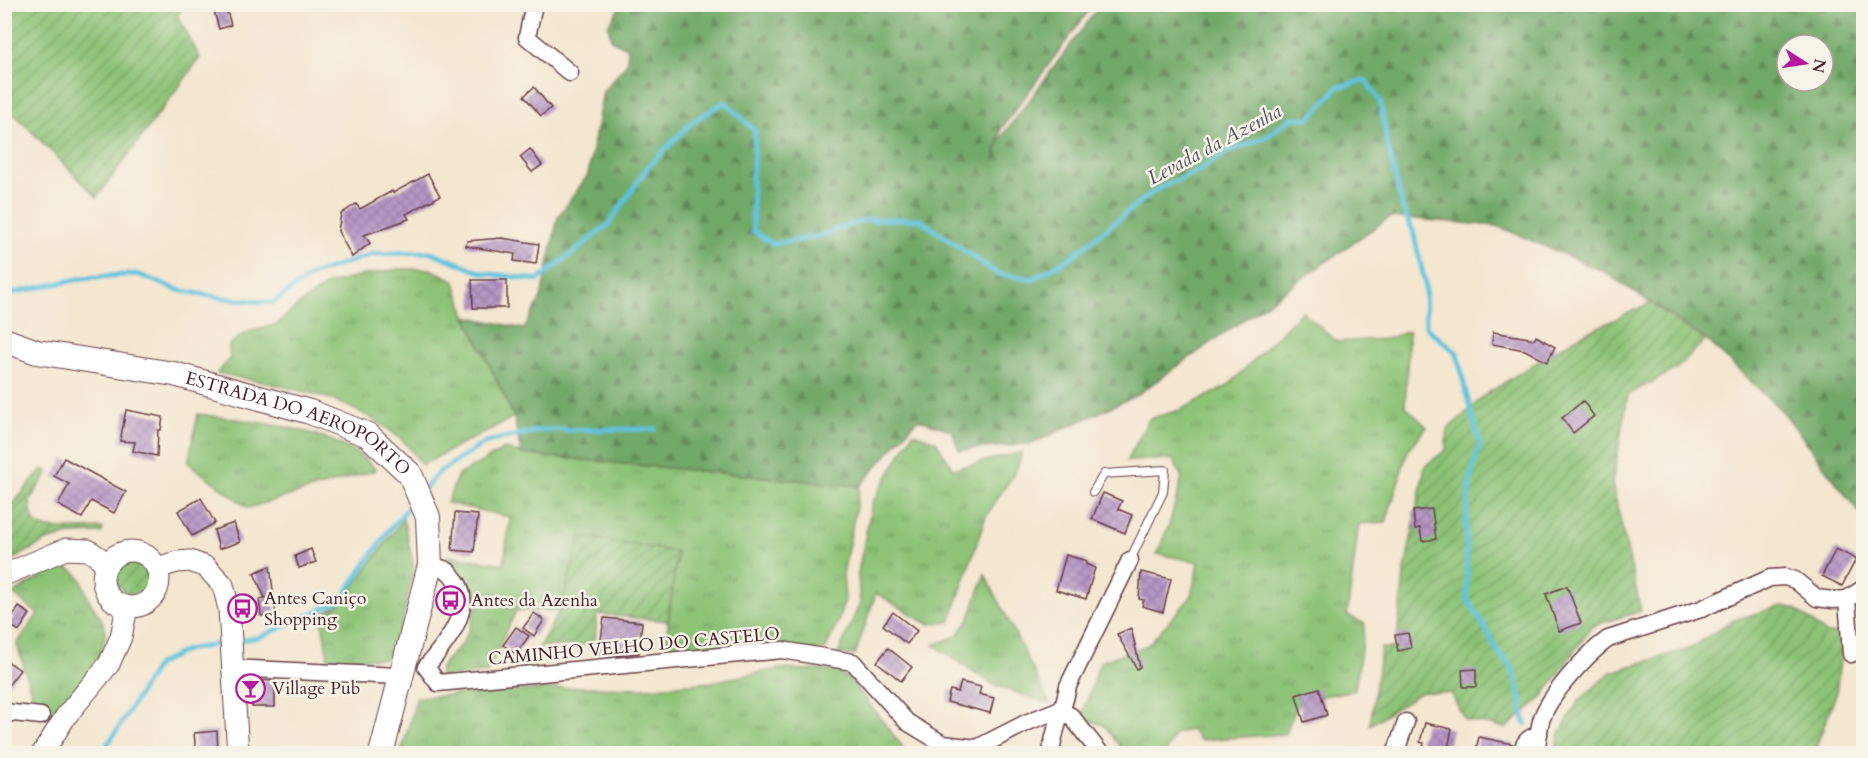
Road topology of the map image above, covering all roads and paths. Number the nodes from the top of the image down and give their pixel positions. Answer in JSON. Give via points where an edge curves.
{"nodes":[{"id":1,"x":534,"y":4,"type":"edge"},
{"id":2,"x":570,"y":73,"type":"dead end"},
{"id":3,"x":4,"y":340,"type":"edge"},
{"id":4,"x":1093,"y":492,"type":"dead end"},
{"id":5,"x":1130,"y":560,"type":"joint"},
{"id":6,"x":107,"y":563,"type":"junction"},
{"id":7,"x":430,"y":565,"type":"junction"},
{"id":8,"x":157,"y":568,"type":"junction"},
{"id":9,"x":4,"y":575,"type":"edge"},
{"id":10,"x":1863,"y":588,"type":"edge"},
{"id":11,"x":1847,"y":599,"type":"junction"},
{"id":12,"x":127,"y":607,"type":"junction"},
{"id":13,"x":1851,"y":654,"type":"dead end"},
{"id":14,"x":231,"y":668,"type":"junction"},
{"id":15,"x":399,"y":676,"type":"junction"},
{"id":16,"x":1062,"y":711,"type":"junction"},
{"id":17,"x":4,"y":712,"type":"edge"},
{"id":18,"x":41,"y":716,"type":"dead end"},
{"id":19,"x":1406,"y":722,"type":"dead end"},
{"id":20,"x":1539,"y":734,"type":"junction"},
{"id":21,"x":42,"y":753,"type":"edge"},
{"id":22,"x":238,"y":753,"type":"edge"},
{"id":23,"x":381,"y":753,"type":"edge"},
{"id":24,"x":1051,"y":753,"type":"edge"},
{"id":25,"x":1101,"y":753,"type":"edge"},
{"id":26,"x":1395,"y":753,"type":"edge"},
{"id":27,"x":1521,"y":753,"type":"edge"},
{"id":28,"x":1536,"y":753,"type":"edge"}],
"edges":[{"from":1,"to":2,"type":"street","via":[[527,37]]},
{"from":3,"to":7,"type":"main road","name":"ESTRADA DO AEROPORTO","via":[[37,352],[183,376],[310,412],[368,435],[410,474],[428,517]]},
{"from":4,"to":5,"type":"lane","via":[[1104,474],[1166,470],[1163,492]]},
{"from":5,"to":16,"type":"street","via":[[1068,686]]},
{"from":6,"to":8,"type":"street","via":[[132,550],[152,559]]},
{"from":6,"to":9,"type":"street","via":[[88,550],[66,549]]},
{"from":6,"to":12,"type":"street","via":[[105,586],[117,603]]},
{"from":7,"to":15,"type":"main road","name":"ESTRADA DO AEROPORTO"},
{"from":7,"to":16,"type":"street","name":"CAMINHO VELHO DO CASTELO","via":[[450,572],[459,586],[462,602],[457,621],[426,667],[438,683],[782,650],[853,662],[907,722],[943,744],[977,748],[1053,710]]},
{"from":8,"to":12,"type":"street","via":[[159,580],[149,601]]},
{"from":8,"to":14,"type":"street","via":[[190,561],[206,567],[223,585],[229,609]]},
{"from":10,"to":11,"type":"street"},
{"from":11,"to":13,"type":"street"},
{"from":11,"to":20,"type":"street","via":[[1817,598],[1795,580],[1770,578],[1701,609],[1608,639],[1569,677],[1545,711]]},
{"from":12,"to":21,"type":"street","via":[[121,637],[109,664],[66,716]]},
{"from":14,"to":15,"type":"street"},
{"from":14,"to":22,"type":"street"},
{"from":15,"to":23,"type":"main road","name":"ESTRADA DO AEROPORTO"},
{"from":16,"to":24,"type":"street"},
{"from":16,"to":25,"type":"street","via":[[1071,716]]},
{"from":17,"to":18,"type":"street"},
{"from":19,"to":26,"type":"street"},
{"from":20,"to":27,"type":"street","via":[[1529,737]]},
{"from":20,"to":28,"type":"street"}]}
